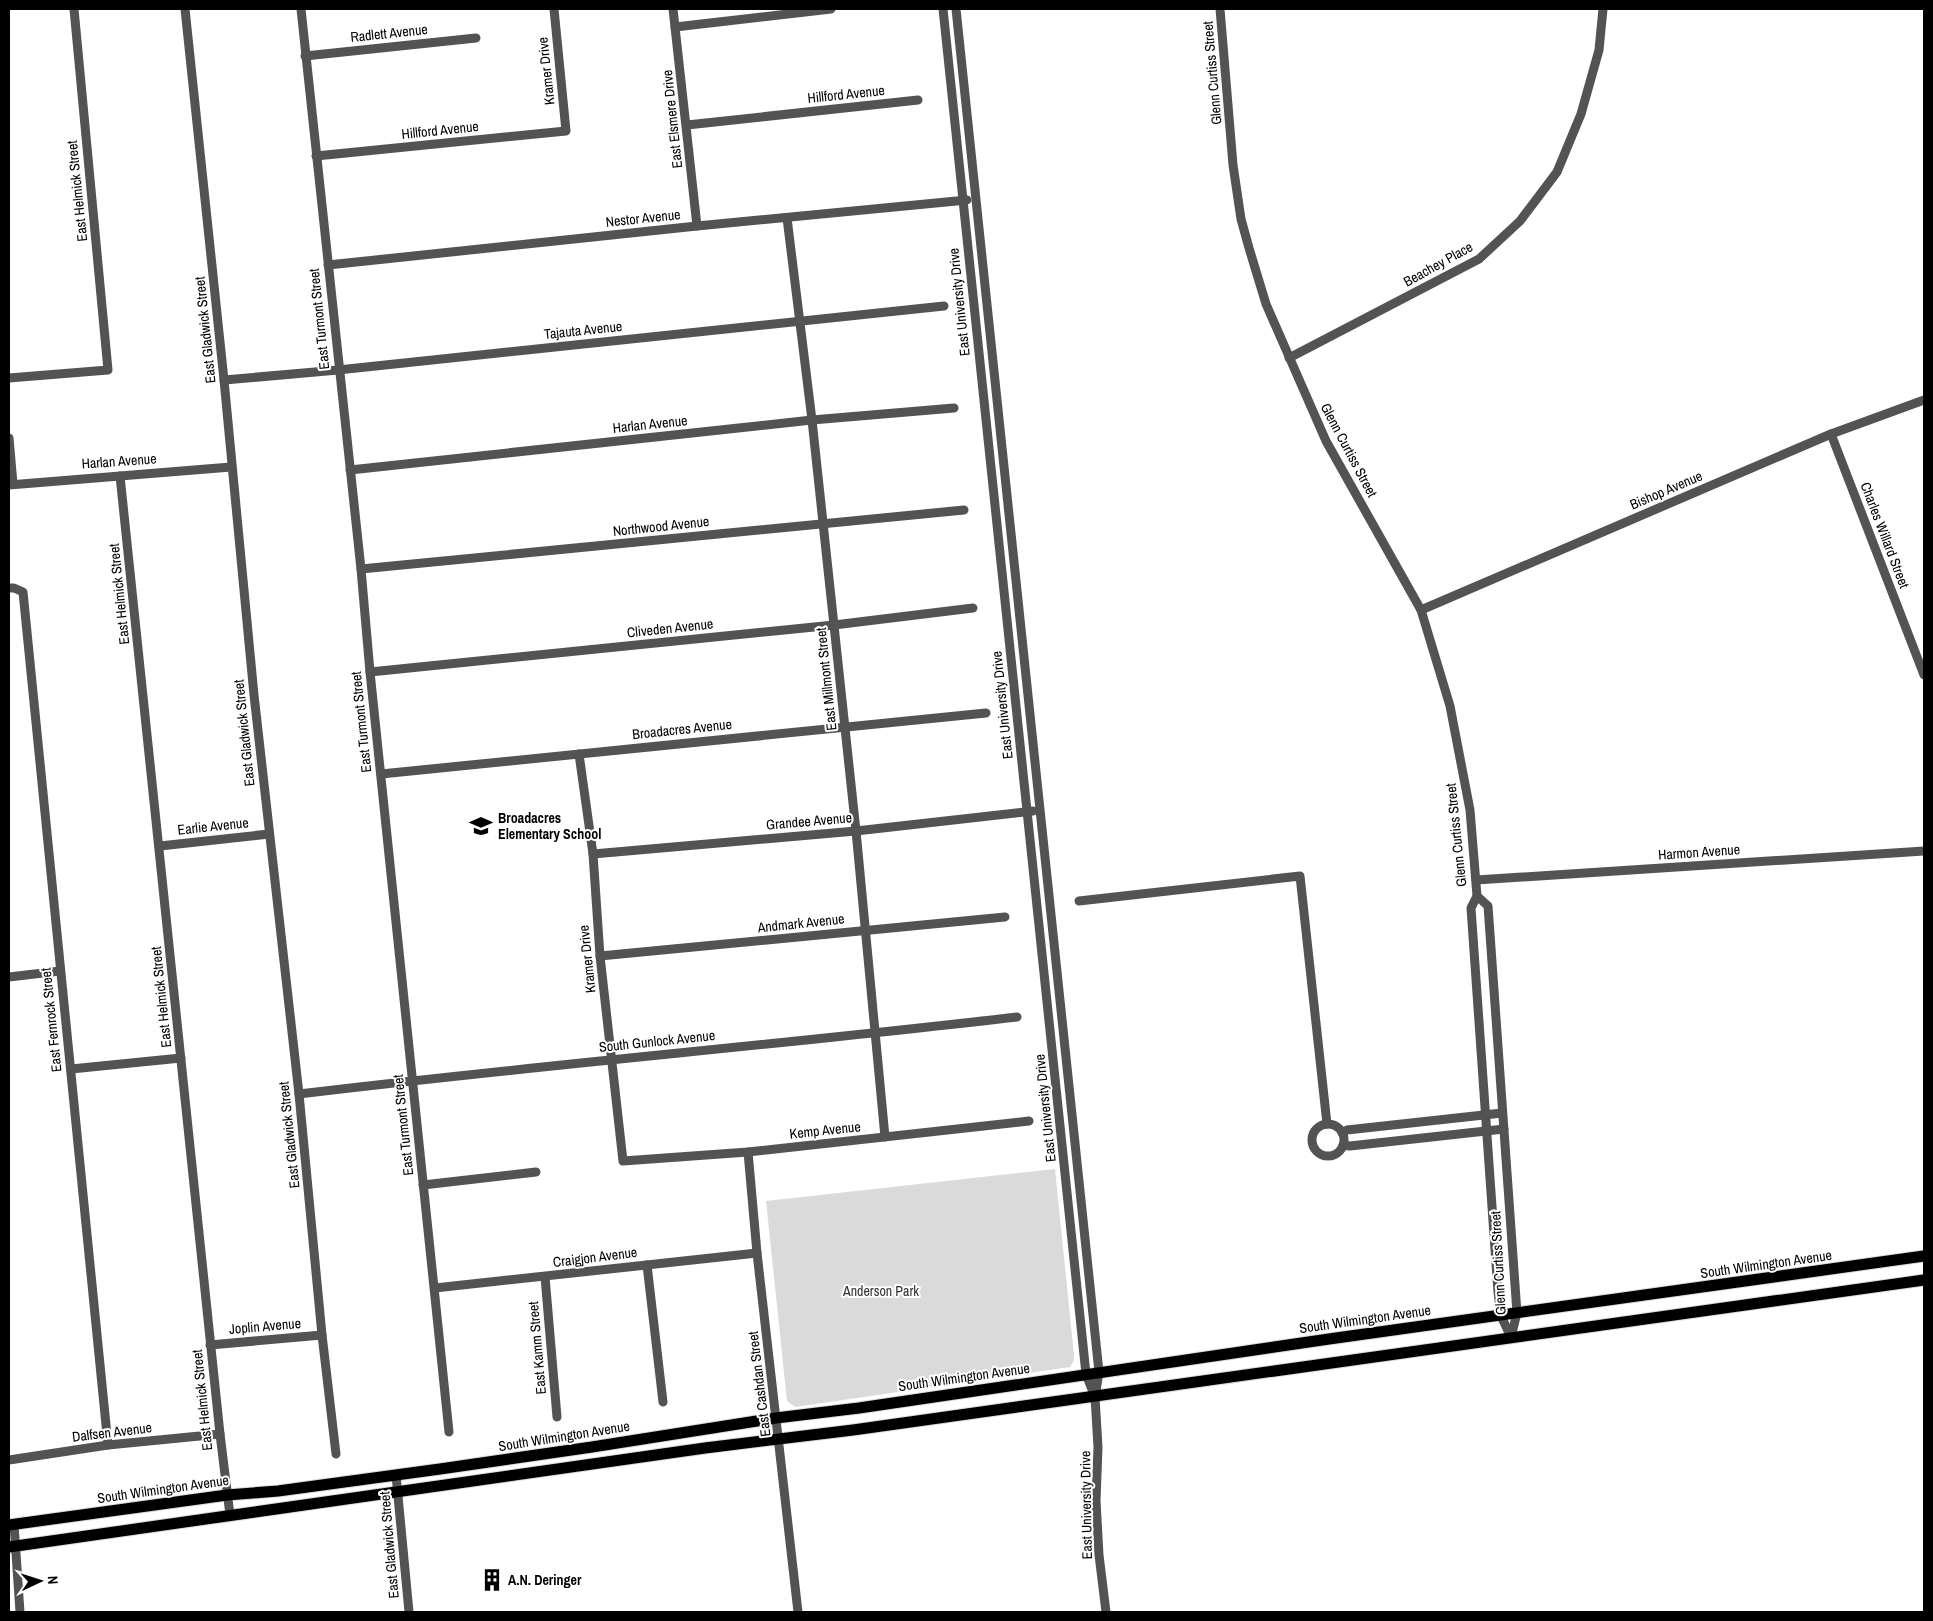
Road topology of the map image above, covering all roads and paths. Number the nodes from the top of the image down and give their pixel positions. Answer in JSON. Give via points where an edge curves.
{"nodes":[{"id":1,"x":74,"y":9,"type":"edge"},
{"id":2,"x":185,"y":9,"type":"edge"},
{"id":3,"x":301,"y":9,"type":"edge"},
{"id":4,"x":554,"y":9,"type":"edge"},
{"id":5,"x":673,"y":9,"type":"edge"},
{"id":6,"x":832,"y":9,"type":"edge"},
{"id":7,"x":943,"y":9,"type":"edge"},
{"id":8,"x":956,"y":9,"type":"edge"},
{"id":9,"x":1220,"y":9,"type":"edge"},
{"id":10,"x":1603,"y":9,"type":"edge"},
{"id":11,"x":675,"y":27,"type":"junction"},
{"id":12,"x":476,"y":38,"type":"dead end"},
{"id":13,"x":306,"y":56,"type":"junction"},
{"id":14,"x":918,"y":100,"type":"dead end"},
{"id":15,"x":687,"y":125,"type":"junction"},
{"id":16,"x":566,"y":131,"type":"joint"},
{"id":17,"x":316,"y":156,"type":"junction"},
{"id":18,"x":975,"y":199,"type":"junction"},
{"id":19,"x":962,"y":200,"type":"junction"},
{"id":20,"x":787,"y":218,"type":"junction"},
{"id":21,"x":697,"y":226,"type":"junction"},
{"id":22,"x":328,"y":265,"type":"junction"},
{"id":23,"x":944,"y":306,"type":"dead end"},
{"id":24,"x":799,"y":321,"type":"junction"},
{"id":25,"x":1289,"y":358,"type":"junction"},
{"id":26,"x":338,"y":370,"type":"junction"},
{"id":27,"x":9,"y":378,"type":"edge"},
{"id":28,"x":224,"y":380,"type":"junction"},
{"id":29,"x":1924,"y":400,"type":"edge"},
{"id":30,"x":954,"y":408,"type":"dead end"},
{"id":31,"x":812,"y":420,"type":"junction"},
{"id":32,"x":1831,"y":434,"type":"junction"},
{"id":33,"x":9,"y":438,"type":"edge"},
{"id":34,"x":231,"y":467,"type":"junction"},
{"id":35,"x":350,"y":470,"type":"junction"},
{"id":36,"x":120,"y":476,"type":"junction"},
{"id":37,"x":11,"y":484,"type":"edge"},
{"id":38,"x":964,"y":510,"type":"dead end"},
{"id":39,"x":822,"y":524,"type":"junction"},
{"id":40,"x":361,"y":569,"type":"junction"},
{"id":41,"x":9,"y":588,"type":"edge"},
{"id":42,"x":973,"y":608,"type":"dead end"},
{"id":43,"x":1421,"y":610,"type":"junction"},
{"id":44,"x":834,"y":625,"type":"junction"},
{"id":45,"x":370,"y":672,"type":"junction"},
{"id":46,"x":1924,"y":674,"type":"edge"},
{"id":47,"x":986,"y":712,"type":"dead end"},
{"id":48,"x":844,"y":726,"type":"junction"},
{"id":49,"x":579,"y":754,"type":"junction"},
{"id":50,"x":381,"y":774,"type":"junction"},
{"id":51,"x":1039,"y":810,"type":"junction"},
{"id":52,"x":1028,"y":811,"type":"junction"},
{"id":53,"x":856,"y":831,"type":"junction"},
{"id":54,"x":269,"y":834,"type":"junction"},
{"id":55,"x":160,"y":846,"type":"junction"},
{"id":56,"x":1924,"y":852,"type":"edge"},
{"id":57,"x":592,"y":854,"type":"junction"},
{"id":58,"x":1476,"y":880,"type":"junction"},
{"id":59,"x":1477,"y":896,"type":"junction"},
{"id":60,"x":1079,"y":901,"type":"dead end"},
{"id":61,"x":1005,"y":918,"type":"dead end"},
{"id":62,"x":865,"y":930,"type":"junction"},
{"id":63,"x":600,"y":956,"type":"junction"},
{"id":64,"x":60,"y":971,"type":"junction"},
{"id":65,"x":9,"y":977,"type":"edge"},
{"id":66,"x":1017,"y":1017,"type":"dead end"},
{"id":67,"x":876,"y":1034,"type":"junction"},
{"id":68,"x":181,"y":1058,"type":"junction"},
{"id":69,"x":612,"y":1059,"type":"junction"},
{"id":70,"x":71,"y":1069,"type":"junction"},
{"id":71,"x":413,"y":1080,"type":"junction"},
{"id":72,"x":299,"y":1094,"type":"junction"},
{"id":73,"x":1502,"y":1112,"type":"junction"},
{"id":74,"x":1486,"y":1114,"type":"junction"},
{"id":75,"x":1029,"y":1121,"type":"dead end"},
{"id":76,"x":1327,"y":1124,"type":"junction"},
{"id":77,"x":1504,"y":1129,"type":"junction"},
{"id":78,"x":1487,"y":1131,"type":"junction"},
{"id":79,"x":1342,"y":1132,"type":"junction"},
{"id":80,"x":885,"y":1137,"type":"junction"},
{"id":81,"x":1343,"y":1145,"type":"junction"},
{"id":82,"x":748,"y":1152,"type":"junction"},
{"id":83,"x":623,"y":1161,"type":"joint"},
{"id":84,"x":536,"y":1172,"type":"dead end"},
{"id":85,"x":423,"y":1185,"type":"junction"},
{"id":86,"x":757,"y":1254,"type":"junction"},
{"id":87,"x":1924,"y":1256,"type":"edge"},
{"id":88,"x":647,"y":1265,"type":"junction"},
{"id":89,"x":545,"y":1277,"type":"junction"},
{"id":90,"x":1924,"y":1280,"type":"edge"},
{"id":91,"x":435,"y":1288,"type":"junction"},
{"id":92,"x":1518,"y":1313,"type":"junction"},
{"id":93,"x":1500,"y":1316,"type":"junction"},
{"id":94,"x":322,"y":1334,"type":"junction"},
{"id":95,"x":1511,"y":1337,"type":"junction"},
{"id":96,"x":210,"y":1345,"type":"junction"},
{"id":97,"x":1099,"y":1372,"type":"junction"},
{"id":98,"x":1086,"y":1374,"type":"junction"},
{"id":99,"x":1095,"y":1397,"type":"junction"},
{"id":100,"x":663,"y":1402,"type":"dead end"},
{"id":101,"x":557,"y":1417,"type":"dead end"},
{"id":102,"x":776,"y":1418,"type":"junction"},
{"id":103,"x":449,"y":1432,"type":"dead end"},
{"id":104,"x":220,"y":1434,"type":"junction"},
{"id":105,"x":779,"y":1438,"type":"junction"},
{"id":106,"x":108,"y":1445,"type":"junction"},
{"id":107,"x":336,"y":1454,"type":"dead end"},
{"id":108,"x":9,"y":1460,"type":"edge"},
{"id":109,"x":396,"y":1475,"type":"junction"},
{"id":110,"x":398,"y":1492,"type":"junction"},
{"id":111,"x":227,"y":1495,"type":"junction"},
{"id":112,"x":230,"y":1515,"type":"junction"},
{"id":113,"x":11,"y":1524,"type":"edge"},
{"id":114,"x":12,"y":1546,"type":"edge"},
{"id":115,"x":20,"y":1612,"type":"edge"},
{"id":116,"x":409,"y":1612,"type":"edge"},
{"id":117,"x":798,"y":1612,"type":"edge"},
{"id":118,"x":1106,"y":1612,"type":"edge"}],
"edges":[{"from":1,"to":27,"type":"street","name":"East Helmick Street","via":[[108,370]]},
{"from":2,"to":28,"type":"street","name":"East Gladwick Street"},
{"from":3,"to":13,"type":"street","name":"East Turmont Street"},
{"from":4,"to":16,"type":"street","name":"Kramer Drive"},
{"from":5,"to":11,"type":"street","name":"East Elsmere Drive"},
{"from":6,"to":11,"type":"street"},
{"from":7,"to":19,"type":"street","name":"East University Drive"},
{"from":8,"to":18,"type":"street","name":"East University Drive"},
{"from":9,"to":25,"type":"street","name":"Glenn Curtiss Street","via":[[1233,165],[1241,219],[1266,304]]},
{"from":10,"to":25,"type":"street","name":"Beachey Place","via":[[1598,50],[1581,114],[1557,172],[1520,221],[1479,259]]},
{"from":11,"to":15,"type":"street","name":"East Elsmere Drive"},
{"from":12,"to":13,"type":"street","name":"Radlett Avenue"},
{"from":13,"to":17,"type":"street","name":"East Turmont Street"},
{"from":14,"to":15,"type":"street","name":"Hillford Avenue"},
{"from":15,"to":21,"type":"street","name":"East Elsmere Drive"},
{"from":16,"to":17,"type":"street","name":"Hillford Avenue"},
{"from":17,"to":22,"type":"street","name":"East Turmont Street"},
{"from":18,"to":19,"type":"street","name":"Nestor Avenue"},
{"from":18,"to":51,"type":"street","name":"East University Drive"},
{"from":19,"to":20,"type":"street","name":"Nestor Avenue"},
{"from":19,"to":52,"type":"street","name":"East University Drive"},
{"from":20,"to":21,"type":"street","name":"Nestor Avenue"},
{"from":20,"to":24,"type":"street","name":"East Millmont Street"},
{"from":21,"to":22,"type":"street","name":"Nestor Avenue"},
{"from":22,"to":26,"type":"street","name":"East Turmont Street"},
{"from":23,"to":24,"type":"street","name":"Tajauta Avenue"},
{"from":24,"to":26,"type":"street","name":"Tajauta Avenue"},
{"from":24,"to":31,"type":"street","name":"East Millmont Street"},
{"from":25,"to":43,"type":"street","name":"Glenn Curtiss Street","via":[[1326,441]]},
{"from":26,"to":28,"type":"street","name":"Tajauta Avenue"},
{"from":26,"to":35,"type":"street","name":"East Turmont Street"},
{"from":28,"to":34,"type":"street","name":"East Gladwick Street"},
{"from":29,"to":32,"type":"street","name":"Bishop Avenue"},
{"from":30,"to":31,"type":"street","name":"Harlan Avenue"},
{"from":31,"to":35,"type":"street","name":"Harlan Avenue"},
{"from":31,"to":39,"type":"street","name":"East Millmont Street"},
{"from":32,"to":43,"type":"street","name":"Bishop Avenue"},
{"from":32,"to":46,"type":"street","name":"Charles Willard Street"},
{"from":33,"to":37,"type":"street"},
{"from":34,"to":36,"type":"street","name":"Harlan Avenue"},
{"from":34,"to":54,"type":"street","name":"East Gladwick Street"},
{"from":35,"to":40,"type":"street","name":"East Turmont Street"},
{"from":36,"to":37,"type":"street","name":"Harlan Avenue"},
{"from":36,"to":55,"type":"street","name":"East Helmick Street"},
{"from":38,"to":39,"type":"street","name":"Northwood Avenue"},
{"from":39,"to":40,"type":"street","name":"Northwood Avenue"},
{"from":39,"to":44,"type":"street","name":"East Millmont Street"},
{"from":40,"to":45,"type":"street","name":"East Turmont Street"},
{"from":41,"to":64,"type":"street","name":"East Fernrock Street","via":[[23,592]]},
{"from":42,"to":44,"type":"street","name":"Cliveden Avenue"},
{"from":43,"to":58,"type":"street","name":"Glenn Curtiss Street","via":[[1450,706],[1470,810]]},
{"from":44,"to":45,"type":"street","name":"Cliveden Avenue"},
{"from":44,"to":48,"type":"street","name":"East Millmont Street"},
{"from":45,"to":50,"type":"street","name":"East Turmont Street"},
{"from":47,"to":48,"type":"street","name":"Broadacres Avenue"},
{"from":48,"to":49,"type":"street","name":"Broadacres Avenue"},
{"from":48,"to":53,"type":"street","name":"East Millmont Street"},
{"from":49,"to":50,"type":"street","name":"Broadacres Avenue"},
{"from":49,"to":57,"type":"street","name":"Kramer Drive"},
{"from":50,"to":71,"type":"street","name":"East Turmont Street"},
{"from":51,"to":52,"type":"street","name":"Grandee Avenue"},
{"from":51,"to":97,"type":"street","name":"East University Drive"},
{"from":52,"to":53,"type":"street","name":"Grandee Avenue"},
{"from":52,"to":98,"type":"street","name":"East University Drive"},
{"from":53,"to":57,"type":"street","name":"Grandee Avenue"},
{"from":53,"to":62,"type":"street","name":"East Millmont Street"},
{"from":54,"to":55,"type":"street","name":"Earlie Avenue"},
{"from":54,"to":72,"type":"street","name":"East Gladwick Street"},
{"from":55,"to":68,"type":"street","name":"East Helmick Street"},
{"from":56,"to":58,"type":"street","name":"Harmon Avenue"},
{"from":57,"to":63,"type":"street","name":"Kramer Drive"},
{"from":58,"to":59,"type":"street","name":"Glenn Curtiss Street"},
{"from":59,"to":73,"type":"street","name":"Glenn Curtiss Street","via":[[1488,906]]},
{"from":59,"to":74,"type":"street","name":"Glenn Curtiss Street","via":[[1471,908]]},
{"from":60,"to":76,"type":"street","via":[[1300,876]]},
{"from":61,"to":62,"type":"street","name":"Andmark Avenue"},
{"from":62,"to":63,"type":"street","name":"Andmark Avenue"},
{"from":62,"to":67,"type":"street","name":"East Millmont Street"},
{"from":63,"to":69,"type":"street","name":"Kramer Drive"},
{"from":64,"to":65,"type":"street"},
{"from":64,"to":70,"type":"street","name":"East Fernrock Street"},
{"from":66,"to":67,"type":"street","name":"South Gunlock Avenue"},
{"from":67,"to":69,"type":"street","name":"South Gunlock Avenue"},
{"from":67,"to":80,"type":"street","name":"East Millmont Street"},
{"from":68,"to":70,"type":"street"},
{"from":68,"to":96,"type":"street","name":"East Helmick Street"},
{"from":69,"to":71,"type":"street","name":"South Gunlock Avenue"},
{"from":69,"to":83,"type":"street","name":"Kramer Drive"},
{"from":70,"to":106,"type":"street","name":"East Fernrock Street"},
{"from":71,"to":72,"type":"street","name":"South Gunlock Avenue"},
{"from":71,"to":85,"type":"street","name":"East Turmont Street"},
{"from":72,"to":94,"type":"street","name":"East Gladwick Street"},
{"from":73,"to":74,"type":"street"},
{"from":73,"to":77,"type":"street","name":"Glenn Curtiss Street"},
{"from":74,"to":78,"type":"street","name":"Glenn Curtiss Street"},
{"from":74,"to":79,"type":"street"},
{"from":75,"to":80,"type":"street","name":"Kemp Avenue"},
{"from":76,"to":79,"type":"street","via":[[1333,1124]]},
{"from":76,"to":81,"type":"street","via":[[1313,1134],[1314,1147],[1329,1156]]},
{"from":77,"to":78,"type":"street"},
{"from":77,"to":92,"type":"street","name":"Glenn Curtiss Street"},
{"from":78,"to":81,"type":"street"},
{"from":78,"to":93,"type":"street","name":"Glenn Curtiss Street"},
{"from":79,"to":81,"type":"street"},
{"from":80,"to":82,"type":"street","name":"Kemp Avenue"},
{"from":82,"to":83,"type":"street","name":"Kemp Avenue"},
{"from":82,"to":86,"type":"street","name":"East Cashdan Street"},
{"from":84,"to":85,"type":"street"},
{"from":85,"to":91,"type":"street","name":"East Turmont Street"},
{"from":86,"to":88,"type":"street","name":"Craigjon Avenue"},
{"from":86,"to":102,"type":"street","name":"East Cashdan Street"},
{"from":87,"to":92,"type":"main road","name":"South Wilmington Avenue"},
{"from":88,"to":89,"type":"street","name":"Craigjon Avenue"},
{"from":88,"to":100,"type":"street"},
{"from":89,"to":91,"type":"street","name":"Craigjon Avenue"},
{"from":89,"to":101,"type":"street","name":"East Kamm Street"},
{"from":90,"to":95,"type":"main road"},
{"from":91,"to":103,"type":"street","name":"East Turmont Street"},
{"from":92,"to":93,"type":"main road","name":"South Wilmington Avenue"},
{"from":92,"to":95,"type":"street","name":"Glenn Curtiss Street"},
{"from":93,"to":95,"type":"street","name":"Glenn Curtiss Street"},
{"from":93,"to":97,"type":"main road","name":"South Wilmington Avenue"},
{"from":94,"to":96,"type":"street","name":"Joplin Avenue"},
{"from":94,"to":107,"type":"street","name":"East Gladwick Street"},
{"from":95,"to":99,"type":"main road"},
{"from":96,"to":104,"type":"street","name":"East Helmick Street"},
{"from":97,"to":98,"type":"main road","name":"South Wilmington Avenue"},
{"from":97,"to":99,"type":"street","name":"East University Drive"},
{"from":98,"to":99,"type":"street","name":"East University Drive"},
{"from":98,"to":102,"type":"main road","name":"South Wilmington Avenue"},
{"from":99,"to":105,"type":"main road"},
{"from":99,"to":118,"type":"street","name":"East University Drive","via":[[1098,1447],[1096,1501]]},
{"from":102,"to":105,"type":"street","name":"East Cashdan Street"},
{"from":102,"to":109,"type":"main road","name":"South Wilmington Avenue"},
{"from":104,"to":106,"type":"street","name":"Dalfsen Avenue"},
{"from":104,"to":111,"type":"street","name":"East Helmick Street"},
{"from":105,"to":110,"type":"main road"},
{"from":105,"to":117,"type":"street","name":"East Cashdan Street"},
{"from":106,"to":108,"type":"street","name":"Dalfsen Avenue"},
{"from":109,"to":110,"type":"street","name":"East Gladwick Street"},
{"from":109,"to":111,"type":"main road","name":"South Wilmington Avenue"},
{"from":110,"to":112,"type":"main road"},
{"from":110,"to":116,"type":"street","name":"East Gladwick Street"},
{"from":111,"to":112,"type":"street","name":"East Helmick Street"},
{"from":111,"to":113,"type":"main road","name":"South Wilmington Avenue"},
{"from":112,"to":114,"type":"main road"},
{"from":113,"to":114,"type":"street"},
{"from":114,"to":115,"type":"street"}]}
